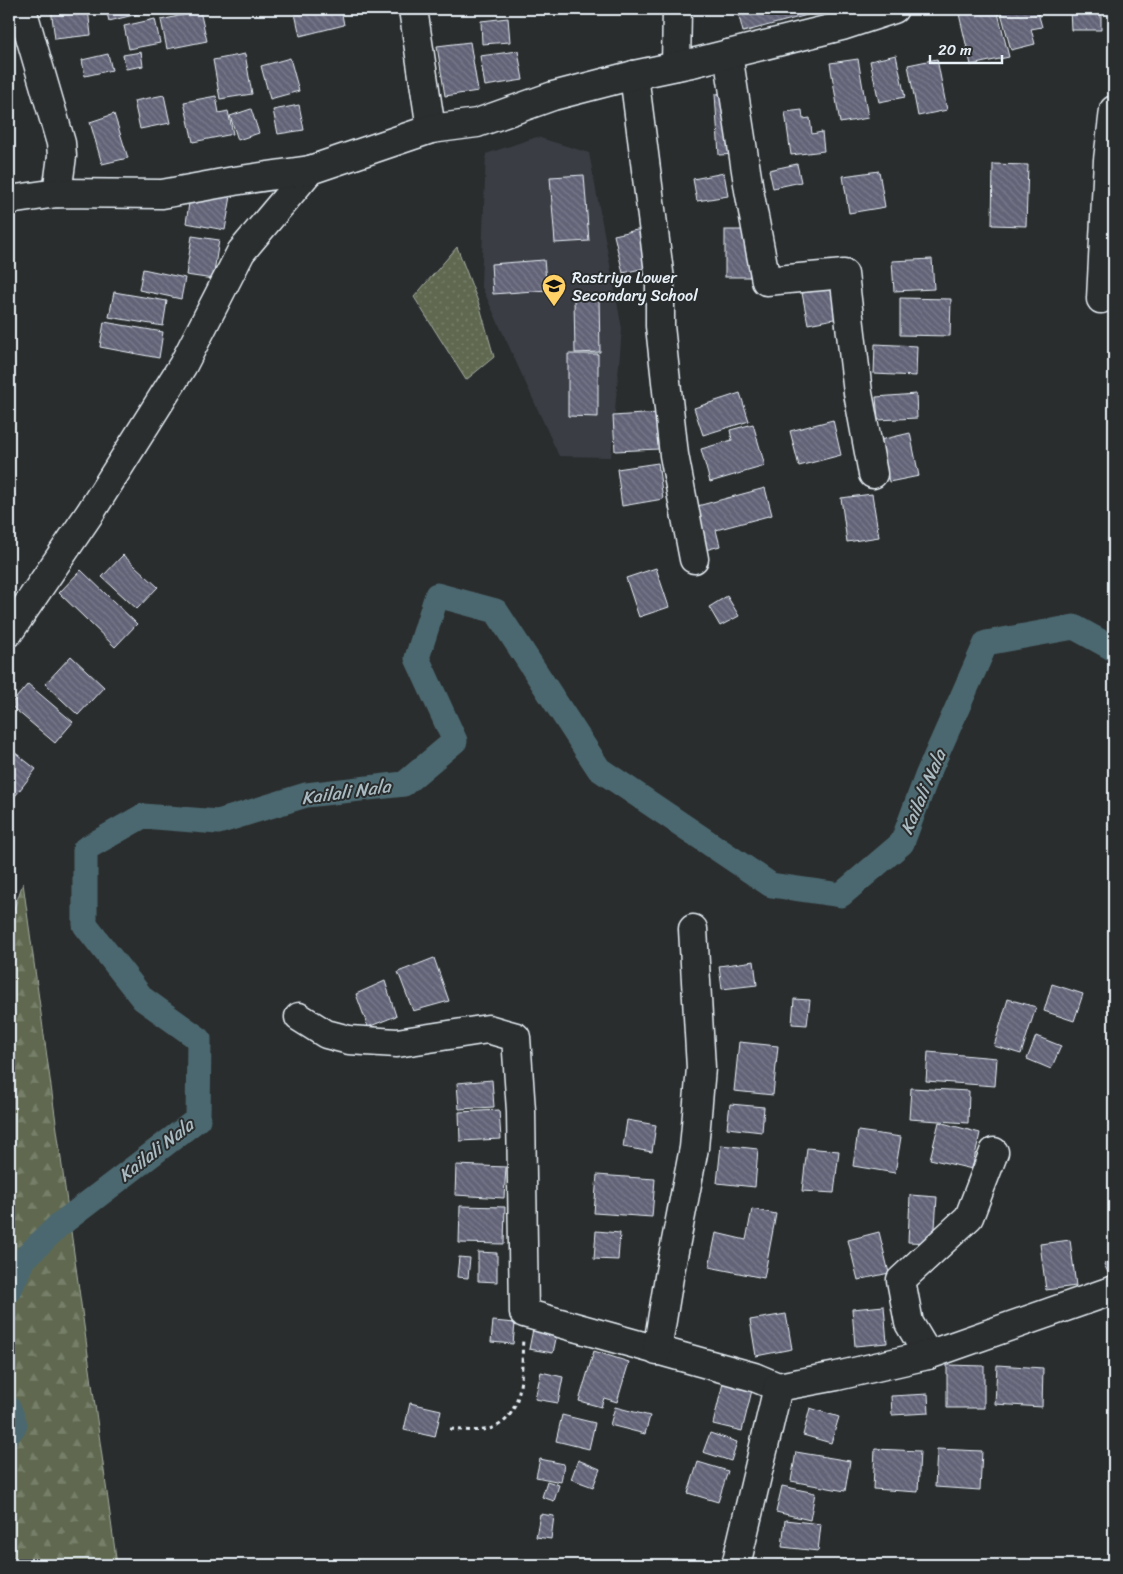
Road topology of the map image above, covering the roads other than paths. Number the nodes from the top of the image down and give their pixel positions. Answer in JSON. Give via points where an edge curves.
{"nodes":[{"id":1,"x":413,"y":9,"type":"edge"},
{"id":2,"x":677,"y":9,"type":"edge"},
{"id":3,"x":894,"y":9,"type":"edge"},
{"id":4,"x":25,"y":18,"type":"dead end"},
{"id":5,"x":728,"y":54,"type":"junction"},
{"id":6,"x":676,"y":66,"type":"junction"},
{"id":7,"x":634,"y":75,"type":"junction"},
{"id":8,"x":1114,"y":110,"type":"edge"},
{"id":9,"x":432,"y":129,"type":"junction"},
{"id":10,"x":310,"y":170,"type":"junction"},
{"id":11,"x":57,"y":193,"type":"junction"},
{"id":12,"x":9,"y":200,"type":"edge"},
{"id":13,"x":1101,"y":299,"type":"dead end"},
{"id":14,"x":873,"y":474,"type":"dead end"},
{"id":15,"x":694,"y":559,"type":"dead end"},
{"id":16,"x":9,"y":632,"type":"edge"},
{"id":17,"x":693,"y":929,"type":"dead end"},
{"id":18,"x":299,"y":1017,"type":"dead end"},
{"id":19,"x":994,"y":1152,"type":"dead end"},
{"id":20,"x":1114,"y":1290,"type":"edge"},
{"id":21,"x":657,"y":1351,"type":"junction"},
{"id":22,"x":928,"y":1355,"type":"junction"},
{"id":23,"x":778,"y":1387,"type":"junction"},
{"id":24,"x":736,"y":1565,"type":"edge"}],
"edges":[{"from":1,"to":9,"type":"street"},
{"from":2,"to":6,"type":"street"},
{"from":3,"to":5,"type":"street","via":[[842,26]]},
{"from":4,"to":11,"type":"street","via":[[61,143]]},
{"from":5,"to":6,"type":"street"},
{"from":5,"to":14,"type":"street","via":[[766,281],[844,274],[858,393]]},
{"from":6,"to":7,"type":"street"},
{"from":7,"to":9,"type":"street","via":[[553,96],[477,123]]},
{"from":7,"to":15,"type":"street","via":[[660,280],[660,326],[674,455]]},
{"from":8,"to":13,"type":"street","via":[[1108,160]]},
{"from":9,"to":10,"type":"street"},
{"from":10,"to":11,"type":"street","via":[[162,194]]},
{"from":10,"to":16,"type":"street","via":[[241,252],[183,365],[90,513]]},
{"from":11,"to":12,"type":"street"},
{"from":17,"to":21,"type":"street","via":[[701,1068],[694,1148]]},
{"from":18,"to":21,"type":"street","via":[[326,1034],[349,1040],[397,1043],[488,1029],[516,1037],[521,1111],[524,1313]]},
{"from":19,"to":22,"type":"street","via":[[969,1217],[901,1280],[910,1323]]},
{"from":20,"to":22,"type":"street"},
{"from":21,"to":23,"type":"street","via":[[754,1377]]},
{"from":22,"to":23,"type":"street"},
{"from":23,"to":24,"type":"street"}]}
